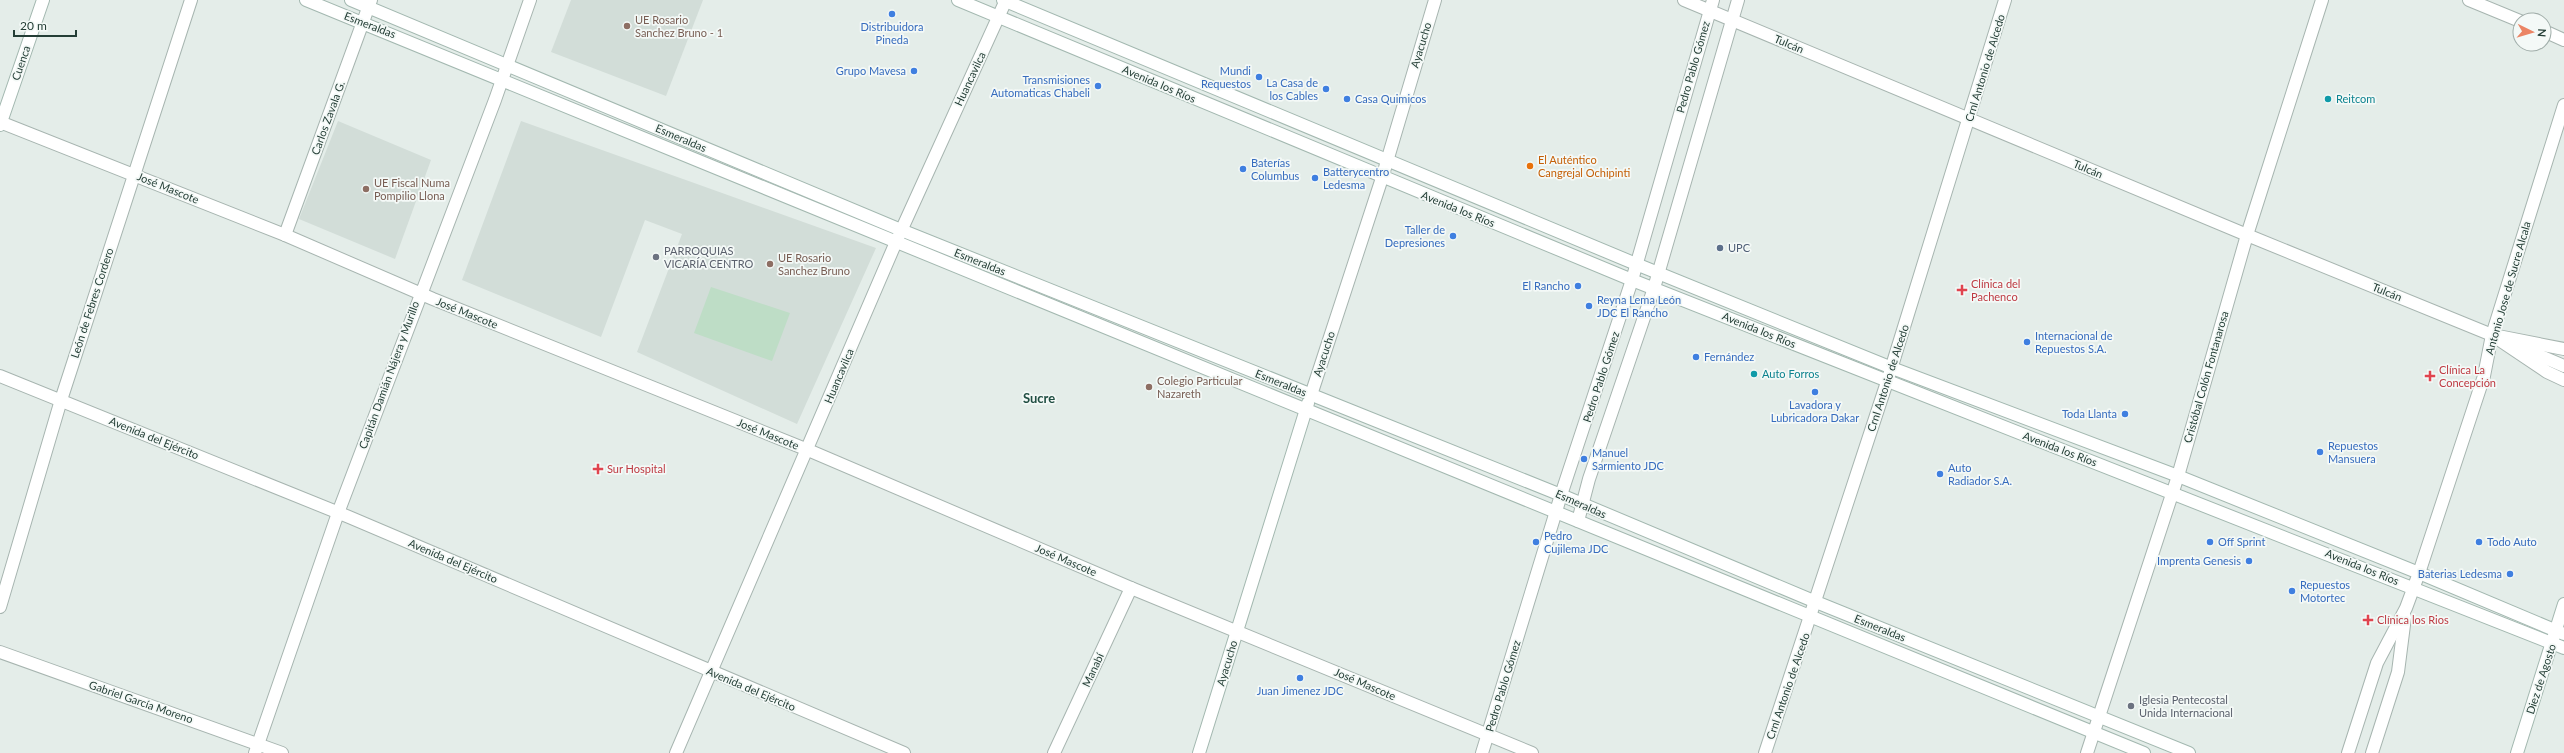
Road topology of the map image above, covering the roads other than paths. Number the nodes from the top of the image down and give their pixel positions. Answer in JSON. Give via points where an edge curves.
{"nodes":[{"id":1,"x":43,"y":0,"type":"edge"},
{"id":2,"x":191,"y":0,"type":"edge"},
{"id":3,"x":306,"y":0,"type":"edge"},
{"id":4,"x":351,"y":0,"type":"edge"},
{"id":5,"x":530,"y":0,"type":"edge"},
{"id":6,"x":958,"y":0,"type":"edge"},
{"id":7,"x":1005,"y":0,"type":"edge"},
{"id":8,"x":1435,"y":0,"type":"edge"},
{"id":9,"x":1684,"y":0,"type":"edge"},
{"id":10,"x":1738,"y":0,"type":"edge"},
{"id":11,"x":2005,"y":0,"type":"edge"},
{"id":12,"x":2322,"y":0,"type":"edge"},
{"id":13,"x":2469,"y":0,"type":"edge"},
{"id":14,"x":370,"y":3,"type":"edge"},
{"id":15,"x":1711,"y":5,"type":"edge"},
{"id":16,"x":999,"y":17,"type":"junction"},
{"id":17,"x":2512,"y":18,"type":"edge"},
{"id":18,"x":1732,"y":20,"type":"junction"},
{"id":19,"x":363,"y":22,"type":"junction"},
{"id":20,"x":2552,"y":35,"type":"edge"},
{"id":21,"x":2564,"y":40,"type":"edge"},
{"id":22,"x":506,"y":65,"type":"junction"},
{"id":23,"x":501,"y":80,"type":"junction"},
{"id":24,"x":2564,"y":105,"type":"edge"},
{"id":25,"x":1969,"y":119,"type":"junction"},
{"id":26,"x":0,"y":123,"type":"edge"},
{"id":27,"x":1387,"y":160,"type":"junction"},
{"id":28,"x":134,"y":174,"type":"junction"},
{"id":29,"x":1382,"y":178,"type":"junction"},
{"id":30,"x":901,"y":230,"type":"junction"},
{"id":31,"x":285,"y":235,"type":"junction"},
{"id":32,"x":2247,"y":236,"type":"junction"},
{"id":33,"x":896,"y":242,"type":"junction"},
{"id":34,"x":1636,"y":264,"type":"junction"},
{"id":35,"x":1659,"y":272,"type":"junction"},
{"id":36,"x":1632,"y":280,"type":"junction"},
{"id":37,"x":1654,"y":288,"type":"junction"},
{"id":38,"x":420,"y":294,"type":"junction"},
{"id":39,"x":2492,"y":335,"type":"junction"},
{"id":40,"x":2564,"y":349,"type":"edge"},
{"id":41,"x":2564,"y":366,"type":"edge"},
{"id":42,"x":1892,"y":368,"type":"junction"},
{"id":43,"x":0,"y":376,"type":"edge"},
{"id":44,"x":2564,"y":380,"type":"edge"},
{"id":45,"x":1887,"y":382,"type":"junction"},
{"id":46,"x":1311,"y":395,"type":"junction"},
{"id":47,"x":61,"y":400,"type":"junction"},
{"id":48,"x":1306,"y":410,"type":"junction"},
{"id":49,"x":808,"y":450,"type":"junction"},
{"id":50,"x":2178,"y":476,"type":"junction"},
{"id":51,"x":2172,"y":493,"type":"junction"},
{"id":52,"x":1562,"y":495,"type":"junction"},
{"id":53,"x":1582,"y":505,"type":"junction"},
{"id":54,"x":1557,"y":512,"type":"junction"},
{"id":55,"x":338,"y":513,"type":"junction"},
{"id":56,"x":1578,"y":521,"type":"junction"},
{"id":57,"x":2419,"y":573,"type":"junction"},
{"id":58,"x":1131,"y":588,"type":"junction"},
{"id":59,"x":2413,"y":588,"type":"junction"},
{"id":60,"x":1816,"y":602,"type":"junction"},
{"id":61,"x":2564,"y":604,"type":"edge"},
{"id":62,"x":0,"y":607,"type":"edge"},
{"id":63,"x":2406,"y":608,"type":"junction"},
{"id":64,"x":1812,"y":615,"type":"junction"},
{"id":65,"x":1237,"y":631,"type":"junction"},
{"id":66,"x":2557,"y":636,"type":"edge"},
{"id":67,"x":2564,"y":648,"type":"edge"},
{"id":68,"x":0,"y":652,"type":"edge"},
{"id":69,"x":710,"y":671,"type":"junction"},
{"id":70,"x":2099,"y":716,"type":"junction"},
{"id":71,"x":2094,"y":732,"type":"junction"},
{"id":72,"x":1488,"y":735,"type":"junction"},
{"id":73,"x":257,"y":748,"type":"edge"},
{"id":74,"x":282,"y":753,"type":"edge"},
{"id":75,"x":676,"y":753,"type":"edge"},
{"id":76,"x":904,"y":753,"type":"edge"},
{"id":77,"x":1054,"y":753,"type":"edge"},
{"id":78,"x":1199,"y":753,"type":"edge"},
{"id":79,"x":1482,"y":753,"type":"edge"},
{"id":80,"x":1532,"y":753,"type":"edge"},
{"id":81,"x":1765,"y":753,"type":"edge"},
{"id":82,"x":2087,"y":753,"type":"edge"},
{"id":83,"x":2144,"y":753,"type":"edge"},
{"id":84,"x":2189,"y":753,"type":"edge"},
{"id":85,"x":2348,"y":753,"type":"edge"},
{"id":86,"x":2372,"y":753,"type":"edge"},
{"id":87,"x":2517,"y":753,"type":"edge"}],
"edges":[{"from":1,"to":26,"type":"street","name":"Cuenca"},
{"from":2,"to":28,"type":"street","name":"León de Febres Cordero"},
{"from":3,"to":19,"type":"street","name":"Esmeraldas"},
{"from":4,"to":14,"type":"street","name":"Esmeraldas"},
{"from":5,"to":22,"type":"street","name":"Capitán Damián Nájera y Murillo"},
{"from":6,"to":16,"type":"street","name":"Avenida los Ríos"},
{"from":7,"to":16,"type":"street","name":"Huancavilca"},
{"from":7,"to":27,"type":"street","name":"Avenida los Ríos"},
{"from":8,"to":27,"type":"street","name":"Ayacucho"},
{"from":9,"to":15,"type":"street","name":"Tulcán"},
{"from":10,"to":18,"type":"street","name":"Pedro Pablo Gómez"},
{"from":11,"to":25,"type":"street","name":"Crnl Antonio de Alcedo"},
{"from":12,"to":32,"type":"street","name":"Cristóbal Colón Fontanarosa"},
{"from":13,"to":17,"type":"street"},
{"from":14,"to":19,"type":"street","name":"Carlos Zavala G."},
{"from":14,"to":22,"type":"street","name":"Esmeraldas"},
{"from":15,"to":18,"type":"street","name":"Tulcán"},
{"from":15,"to":34,"type":"street","name":"Pedro Pablo Gómez"},
{"from":16,"to":29,"type":"street","name":"Avenida los Ríos"},
{"from":16,"to":30,"type":"street","name":"Huancavilca"},
{"from":18,"to":25,"type":"street","name":"Tulcán"},
{"from":18,"to":35,"type":"street","name":"Pedro Pablo Gómez"},
{"from":19,"to":23,"type":"street","name":"Esmeraldas"},
{"from":19,"to":31,"type":"street","name":"Carlos Zavala G."},
{"from":20,"to":21,"type":"street"},
{"from":22,"to":23,"type":"street","name":"Capitán Damián Nájera y Murillo"},
{"from":22,"to":30,"type":"street","name":"Esmeraldas"},
{"from":23,"to":33,"type":"street","name":"Esmeraldas"},
{"from":23,"to":38,"type":"street","name":"Capitán Damián Nájera y Murillo"},
{"from":24,"to":39,"type":"street","name":"Antonio Jose de Sucre Alcala"},
{"from":25,"to":32,"type":"street","name":"Tulcán"},
{"from":25,"to":42,"type":"street","name":"Crnl Antonio de Alcedo"},
{"from":26,"to":28,"type":"street","name":"José Mascote"},
{"from":27,"to":29,"type":"street","name":"Ayacucho"},
{"from":27,"to":34,"type":"street","name":"Avenida los Ríos"},
{"from":28,"to":31,"type":"street","name":"José Mascote"},
{"from":28,"to":47,"type":"street","name":"León de Febres Cordero"},
{"from":29,"to":36,"type":"street","name":"Avenida los Ríos"},
{"from":29,"to":46,"type":"street","name":"Ayacucho"},
{"from":30,"to":33,"type":"street","name":"Huancavilca"},
{"from":30,"to":46,"type":"street","name":"Esmeraldas"},
{"from":31,"to":38,"type":"street","name":"José Mascote"},
{"from":32,"to":39,"type":"street","name":"Tulcán"},
{"from":32,"to":50,"type":"street","name":"Cristóbal Colón Fontanarosa"},
{"from":33,"to":48,"type":"street","name":"Esmeraldas"},
{"from":33,"to":49,"type":"street","name":"Huancavilca"},
{"from":34,"to":35,"type":"street","name":"Avenida los Ríos"},
{"from":34,"to":36,"type":"street","name":"Pedro Pablo Gómez"},
{"from":35,"to":37,"type":"street","name":"Pedro Pablo Gómez"},
{"from":35,"to":42,"type":"street","name":"Avenida los Ríos"},
{"from":36,"to":37,"type":"street","name":"Avenida los Ríos"},
{"from":36,"to":52,"type":"street","name":"Pedro Pablo Gómez"},
{"from":37,"to":45,"type":"street","name":"Avenida los Ríos"},
{"from":37,"to":53,"type":"street","name":"Pedro Pablo Gómez"},
{"from":38,"to":49,"type":"street","name":"José Mascote"},
{"from":38,"to":55,"type":"street","name":"Capitán Damián Nájera y Murillo"},
{"from":39,"to":40,"type":"street","name":"Tulcán"},
{"from":39,"to":41,"type":"street"},
{"from":39,"to":44,"type":"street","name":"Tulcán","via":[[2547,372]]},
{"from":39,"to":57,"type":"street","name":"Antonio Jose de Sucre Alcala","via":[[2484,376]]},
{"from":42,"to":45,"type":"street","name":"Crnl Antonio de Alcedo"},
{"from":42,"to":50,"type":"street","name":"Avenida los Ríos"},
{"from":43,"to":47,"type":"street","name":"Avenida del Ejército"},
{"from":45,"to":51,"type":"street","name":"Avenida los Ríos"},
{"from":45,"to":60,"type":"street","name":"Crnl Antonio de Alcedo"},
{"from":46,"to":48,"type":"street","name":"Ayacucho"},
{"from":46,"to":52,"type":"street","name":"Esmeraldas"},
{"from":47,"to":55,"type":"street","name":"Avenida del Ejército"},
{"from":47,"to":62,"type":"street","name":"León de Febres Cordero"},
{"from":48,"to":54,"type":"street","name":"Esmeraldas"},
{"from":48,"to":65,"type":"street","name":"Ayacucho"},
{"from":49,"to":58,"type":"street","name":"José Mascote"},
{"from":49,"to":69,"type":"street","name":"Huancavilca"},
{"from":50,"to":51,"type":"street","name":"Cristóbal Colón Fontanarosa"},
{"from":50,"to":57,"type":"street","name":"Avenida los Ríos"},
{"from":51,"to":59,"type":"street","name":"Avenida los Ríos"},
{"from":51,"to":70,"type":"street","name":"Cristóbal Colón Fontanarosa"},
{"from":52,"to":53,"type":"street","name":"Esmeraldas"},
{"from":52,"to":54,"type":"street","name":"Pedro Pablo Gómez"},
{"from":53,"to":56,"type":"street","name":"Pedro Pablo Gómez"},
{"from":53,"to":60,"type":"street","name":"Esmeraldas"},
{"from":54,"to":56,"type":"street","name":"Esmeraldas"},
{"from":54,"to":72,"type":"street","name":"Pedro Pablo Gómez"},
{"from":55,"to":69,"type":"street","name":"Avenida del Ejército"},
{"from":55,"to":73,"type":"street","name":"Capitán Damián Nájera y Murillo"},
{"from":56,"to":64,"type":"street","name":"Esmeraldas"},
{"from":57,"to":59,"type":"street","name":"Antonio Jose de Sucre Alcala"},
{"from":57,"to":66,"type":"street","name":"Avenida los Ríos"},
{"from":58,"to":65,"type":"street","name":"José Mascote"},
{"from":58,"to":77,"type":"street","name":"Manabí"},
{"from":59,"to":63,"type":"street","name":"Antonio Jose de Sucre Alcala"},
{"from":59,"to":66,"type":"street","name":"Avenida los Ríos"},
{"from":60,"to":64,"type":"street","name":"Crnl Antonio de Alcedo"},
{"from":60,"to":70,"type":"street","name":"Esmeraldas"},
{"from":61,"to":66,"type":"street","name":"Diez de Agosto"},
{"from":63,"to":85,"type":"street","name":"Antonio Jose de Sucre Alcala","via":[[2377,663]]},
{"from":63,"to":86,"type":"street","name":"Antonio Jose de Sucre Alcala","via":[[2398,672]]},
{"from":64,"to":71,"type":"street","name":"Esmeraldas"},
{"from":64,"to":81,"type":"street","name":"Crnl Antonio de Alcedo"},
{"from":65,"to":72,"type":"street","name":"José Mascote"},
{"from":65,"to":78,"type":"street","name":"Ayacucho"},
{"from":66,"to":67,"type":"street","name":"Avenida los Ríos"},
{"from":66,"to":87,"type":"street","name":"Diez de Agosto"},
{"from":68,"to":73,"type":"street","name":"Gabriel García Moreno"},
{"from":69,"to":75,"type":"street","name":"Huancavilca"},
{"from":69,"to":76,"type":"street","name":"Avenida del Ejército"},
{"from":70,"to":71,"type":"street","name":"Cristóbal Colón Fontanarosa"},
{"from":70,"to":84,"type":"street","name":"Esmeraldas"},
{"from":71,"to":82,"type":"street","name":"Cristóbal Colón Fontanarosa"},
{"from":71,"to":83,"type":"street","name":"Esmeraldas"},
{"from":72,"to":79,"type":"street","name":"Pedro Pablo Gómez"},
{"from":72,"to":80,"type":"street","name":"José Mascote"},
{"from":73,"to":74,"type":"street","name":"Gabriel García Moreno"}]}
